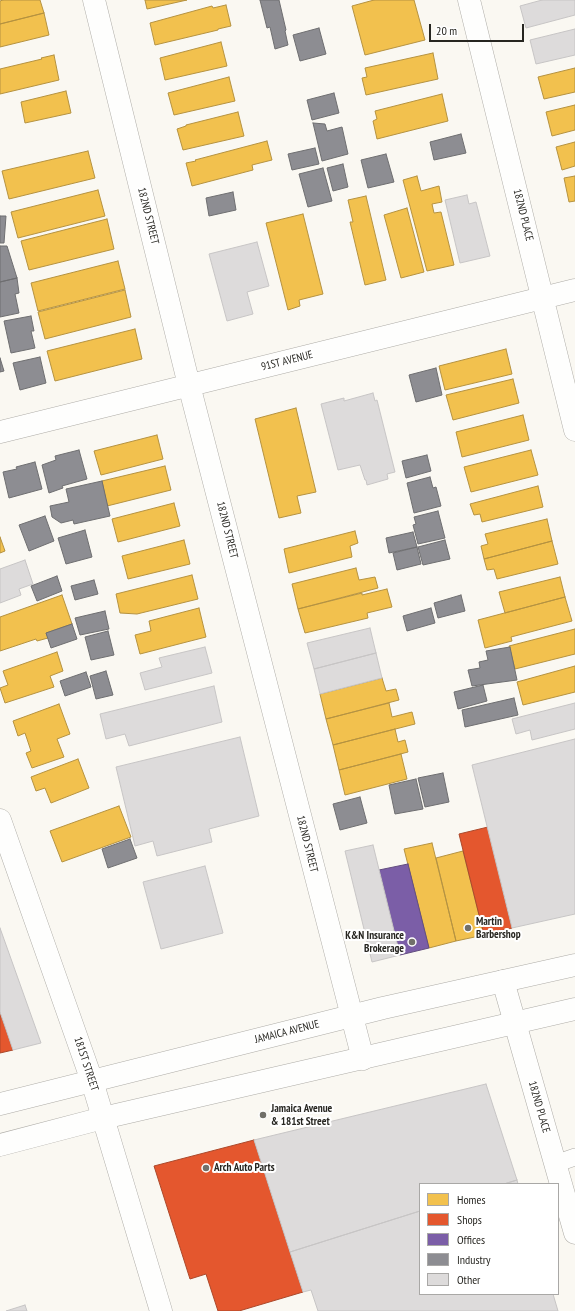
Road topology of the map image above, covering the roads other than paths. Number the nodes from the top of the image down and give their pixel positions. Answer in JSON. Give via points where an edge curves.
{"nodes":[{"id":1,"x":94,"y":0,"type":"edge"},
{"id":2,"x":469,"y":0,"type":"edge"},
{"id":3,"x":575,"y":290,"type":"edge"},
{"id":4,"x":543,"y":298,"type":"junction"},
{"id":5,"x":189,"y":385,"type":"junction"},
{"id":6,"x":575,"y":430,"type":"edge"},
{"id":7,"x":0,"y":432,"type":"edge"},
{"id":8,"x":0,"y":820,"type":"edge"},
{"id":9,"x":575,"y":965,"type":"edge"},
{"id":10,"x":503,"y":980,"type":"junction"},
{"id":11,"x":575,"y":1009,"type":"edge"},
{"id":12,"x":351,"y":1016,"type":"junction"},
{"id":13,"x":515,"y":1024,"type":"junction"},
{"id":14,"x":362,"y":1059,"type":"junction"},
{"id":15,"x":92,"y":1081,"type":"junction"},
{"id":16,"x":0,"y":1104,"type":"edge"},
{"id":17,"x":103,"y":1118,"type":"junction"},
{"id":18,"x":0,"y":1145,"type":"edge"},
{"id":19,"x":565,"y":1161,"type":"edge"},
{"id":20,"x":575,"y":1233,"type":"edge"},
{"id":21,"x":161,"y":1311,"type":"edge"}],
"edges":[{"from":1,"to":5,"type":"street","name":"182ND STREET"},
{"from":2,"to":4,"type":"street","name":"182ND PLACE"},
{"from":3,"to":4,"type":"street","name":"91ST AVENUE"},
{"from":4,"to":5,"type":"street","name":"91ST AVENUE"},
{"from":4,"to":6,"type":"street","name":"182ND PLACE"},
{"from":5,"to":7,"type":"street","name":"91ST AVENUE"},
{"from":5,"to":12,"type":"street","name":"182ND STREET"},
{"from":8,"to":15,"type":"street","name":"181ST STREET"},
{"from":9,"to":10,"type":"street","name":"JAMAICA AVENUE"},
{"from":10,"to":12,"type":"street","name":"JAMAICA AVENUE"},
{"from":10,"to":13,"type":"street","name":"182ND PLACE"},
{"from":11,"to":13,"type":"street"},
{"from":12,"to":14,"type":"street","name":"182ND STREET"},
{"from":12,"to":15,"type":"street","name":"JAMAICA AVENUE"},
{"from":13,"to":14,"type":"street"},
{"from":13,"to":19,"type":"street","name":"182ND PLACE"},
{"from":14,"to":17,"type":"street"},
{"from":15,"to":16,"type":"street","name":"JAMAICA AVENUE"},
{"from":15,"to":17,"type":"street","name":"181ST STREET"},
{"from":17,"to":18,"type":"street"},
{"from":17,"to":21,"type":"street","name":"181ST STREET"},
{"from":19,"to":20,"type":"street","name":"182ND PLACE"}]}
